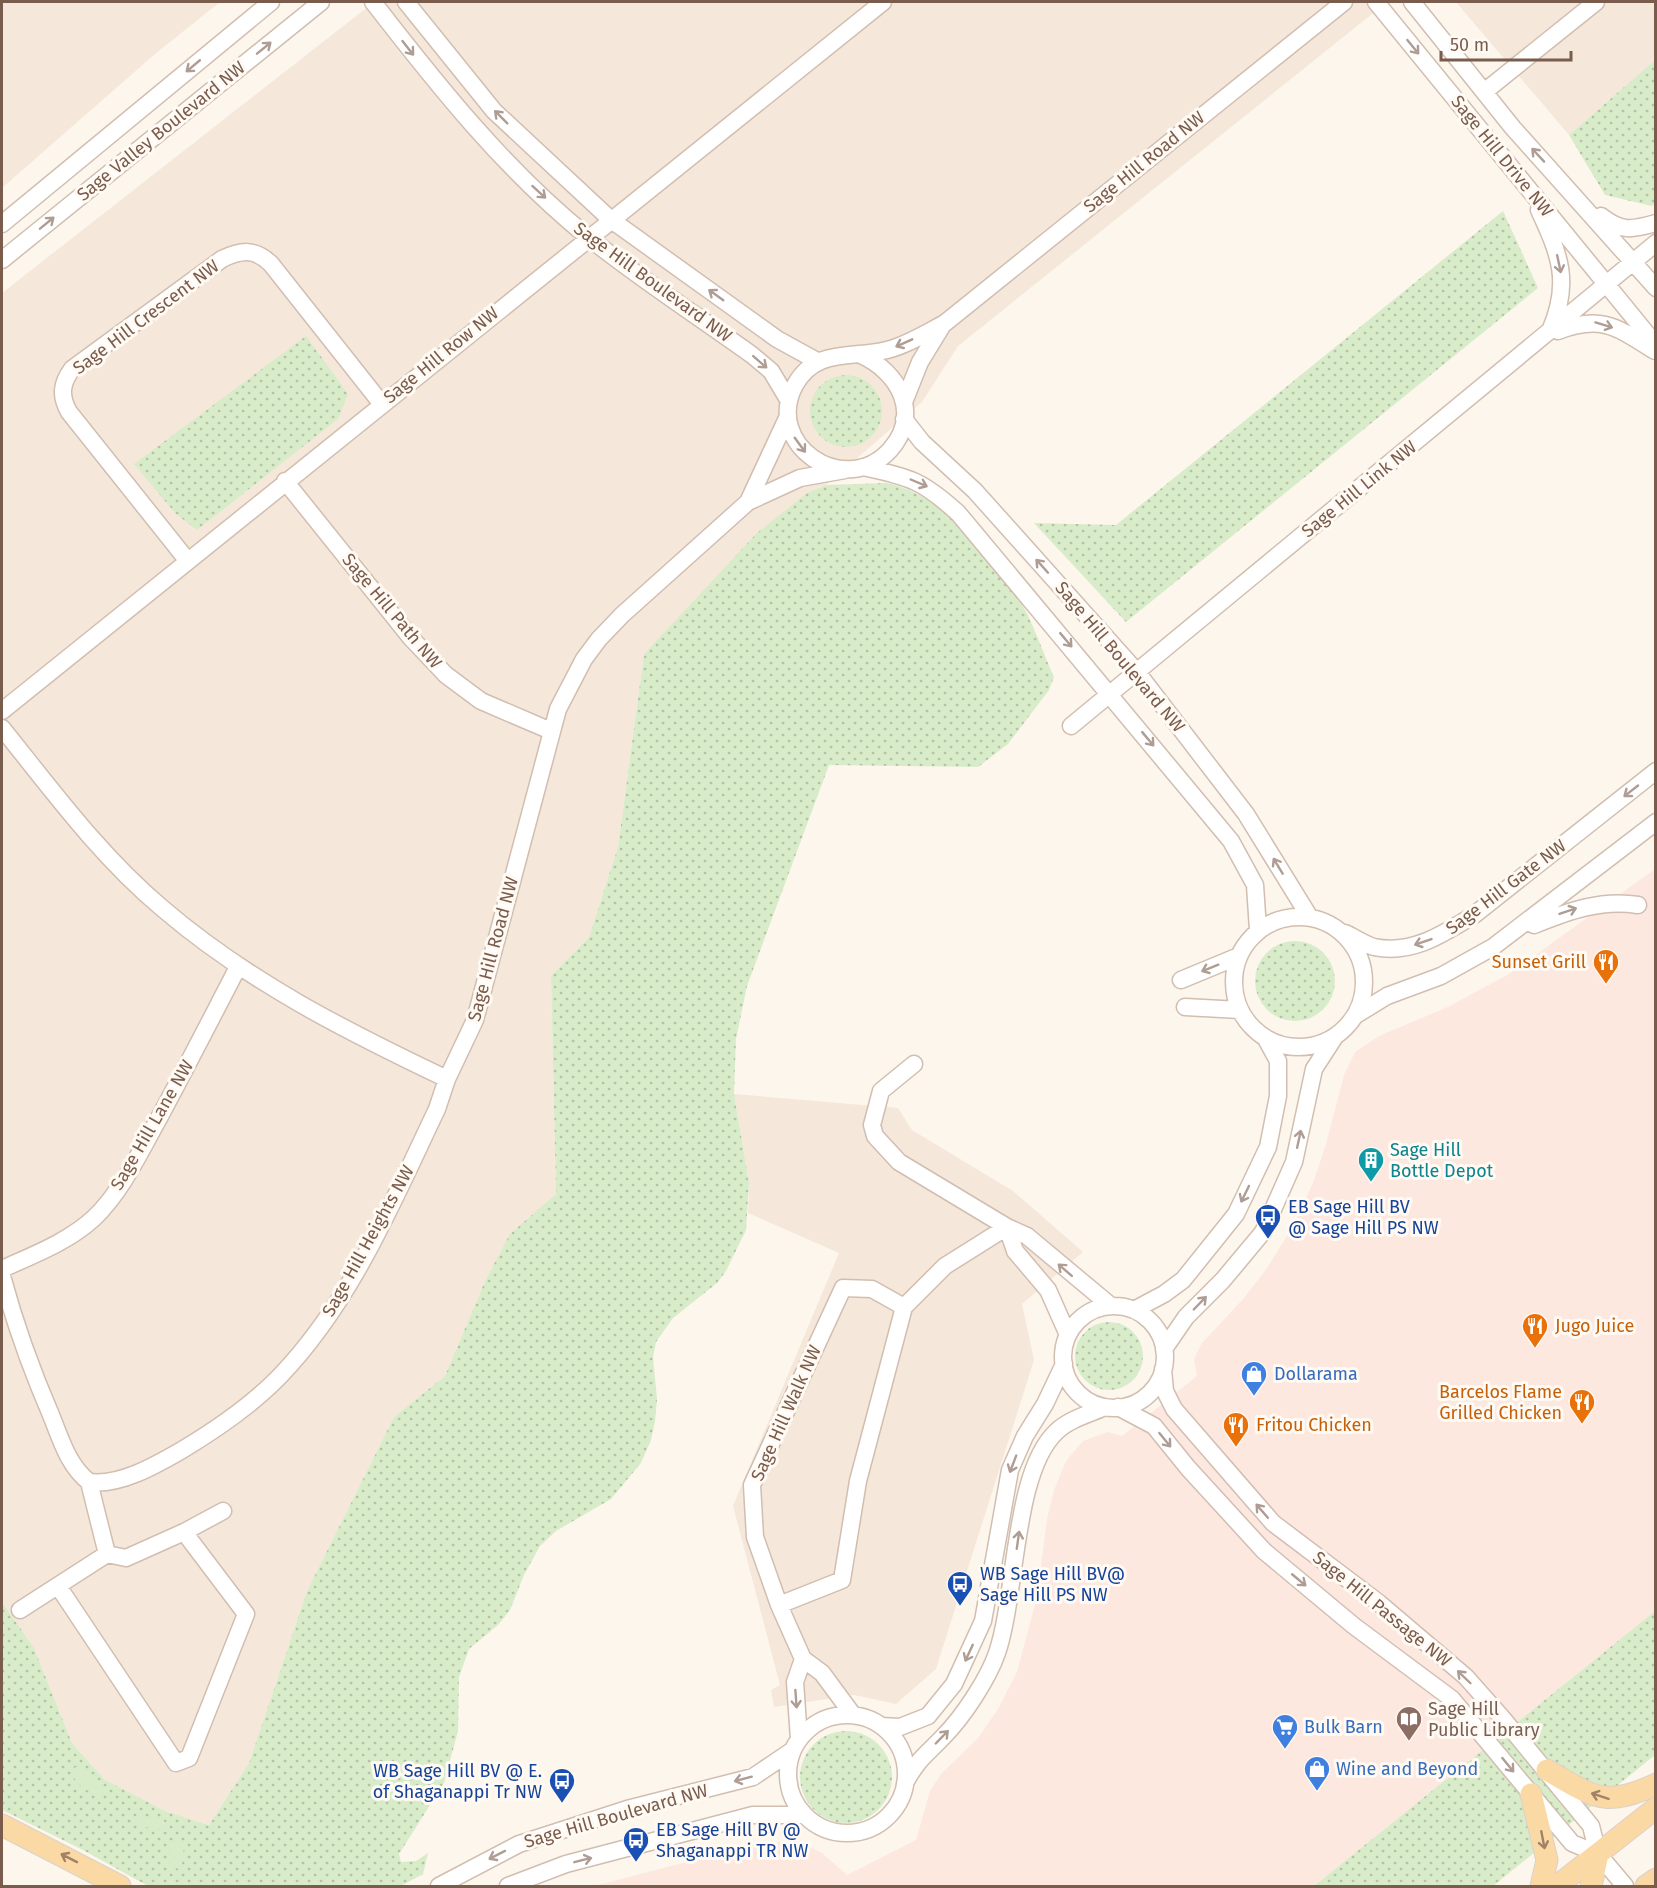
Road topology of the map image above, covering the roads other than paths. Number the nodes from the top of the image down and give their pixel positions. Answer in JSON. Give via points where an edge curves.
{"nodes":[{"id":1,"x":271,"y":2,"type":"edge"},
{"id":2,"x":321,"y":2,"type":"edge"},
{"id":3,"x":373,"y":2,"type":"edge"},
{"id":4,"x":406,"y":2,"type":"edge"},
{"id":5,"x":883,"y":2,"type":"edge"},
{"id":6,"x":1319,"y":2,"type":"edge"},
{"id":7,"x":1344,"y":2,"type":"edge"},
{"id":8,"x":1376,"y":2,"type":"edge"},
{"id":9,"x":1412,"y":2,"type":"edge"},
{"id":10,"x":1596,"y":2,"type":"edge"},
{"id":11,"x":1314,"y":26,"type":"junction"},
{"id":12,"x":1484,"y":92,"type":"junction"},
{"id":13,"x":1530,"y":190,"type":"junction"},
{"id":14,"x":1578,"y":198,"type":"junction"},
{"id":15,"x":610,"y":219,"type":"junction"},
{"id":16,"x":1656,"y":223,"type":"edge"},
{"id":17,"x":2,"y":224,"type":"edge"},
{"id":18,"x":588,"y":237,"type":"junction"},
{"id":19,"x":1656,"y":243,"type":"edge"},
{"id":20,"x":2,"y":260,"type":"edge"},
{"id":21,"x":1634,"y":262,"type":"junction"},
{"id":22,"x":1608,"y":284,"type":"junction"},
{"id":23,"x":1656,"y":288,"type":"edge"},
{"id":24,"x":945,"y":323,"type":"junction"},
{"id":25,"x":1548,"y":334,"type":"junction"},
{"id":26,"x":1656,"y":345,"type":"edge"},
{"id":27,"x":1656,"y":351,"type":"edge"},
{"id":28,"x":861,"y":355,"type":"junction"},
{"id":29,"x":818,"y":361,"type":"junction"},
{"id":30,"x":381,"y":403,"type":"junction"},
{"id":31,"x":789,"y":409,"type":"junction"},
{"id":32,"x":904,"y":410,"type":"junction"},
{"id":33,"x":863,"y":467,"type":"junction"},
{"id":34,"x":845,"y":470,"type":"junction"},
{"id":35,"x":285,"y":481,"type":"junction"},
{"id":36,"x":748,"y":502,"type":"junction"},
{"id":37,"x":187,"y":560,"type":"junction"},
{"id":38,"x":1137,"y":672,"type":"junction"},
{"id":39,"x":1110,"y":694,"type":"junction"},
{"id":40,"x":2,"y":711,"type":"edge"},
{"id":41,"x":1071,"y":726,"type":"dead end"},
{"id":42,"x":2,"y":728,"type":"edge"},
{"id":43,"x":551,"y":731,"type":"junction"},
{"id":44,"x":1656,"y":771,"type":"edge"},
{"id":45,"x":1656,"y":822,"type":"edge"},
{"id":46,"x":1638,"y":905,"type":"dead end"},
{"id":47,"x":1309,"y":916,"type":"junction"},
{"id":48,"x":1258,"y":930,"type":"junction"},
{"id":49,"x":1339,"y":930,"type":"junction"},
{"id":50,"x":1514,"y":933,"type":"junction"},
{"id":51,"x":1239,"y":956,"type":"junction"},
{"id":52,"x":238,"y":967,"type":"junction"},
{"id":53,"x":1181,"y":980,"type":"dead end"},
{"id":54,"x":1185,"y":1007,"type":"dead end"},
{"id":55,"x":1240,"y":1011,"type":"junction"},
{"id":56,"x":1356,"y":1015,"type":"junction"},
{"id":57,"x":1335,"y":1037,"type":"junction"},
{"id":58,"x":1266,"y":1039,"type":"junction"},
{"id":59,"x":914,"y":1064,"type":"dead end"},
{"id":60,"x":447,"y":1079,"type":"junction"},
{"id":61,"x":1007,"y":1227,"type":"junction"},
{"id":62,"x":2,"y":1269,"type":"edge"},
{"id":63,"x":2,"y":1276,"type":"edge"},
{"id":64,"x":1111,"y":1306,"type":"junction"},
{"id":65,"x":904,"y":1307,"type":"junction"},
{"id":66,"x":1134,"y":1310,"type":"junction"},
{"id":67,"x":1068,"y":1335,"type":"junction"},
{"id":68,"x":1164,"y":1349,"type":"junction"},
{"id":69,"x":1064,"y":1364,"type":"junction"},
{"id":70,"x":1163,"y":1369,"type":"junction"},
{"id":71,"x":1112,"y":1407,"type":"junction"},
{"id":72,"x":89,"y":1482,"type":"junction"},
{"id":73,"x":223,"y":1511,"type":"dead end"},
{"id":74,"x":184,"y":1532,"type":"junction"},
{"id":75,"x":107,"y":1554,"type":"junction"},
{"id":76,"x":58,"y":1586,"type":"junction"},
{"id":77,"x":779,"y":1605,"type":"junction"},
{"id":78,"x":20,"y":1610,"type":"dead end"},
{"id":79,"x":803,"y":1659,"type":"junction"},
{"id":80,"x":853,"y":1715,"type":"junction"},
{"id":81,"x":881,"y":1726,"type":"junction"},
{"id":82,"x":796,"y":1745,"type":"junction"},
{"id":83,"x":1547,"y":1770,"type":"junction"},
{"id":84,"x":906,"y":1781,"type":"junction"},
{"id":85,"x":1656,"y":1784,"type":"edge"},
{"id":86,"x":1531,"y":1794,"type":"junction"},
{"id":87,"x":1656,"y":1808,"type":"edge"},
{"id":88,"x":804,"y":1815,"type":"junction"},
{"id":89,"x":2,"y":1825,"type":"edge"},
{"id":90,"x":1598,"y":1854,"type":"junction"},
{"id":91,"x":1656,"y":1879,"type":"edge"},
{"id":92,"x":120,"y":1887,"type":"edge"},
{"id":93,"x":439,"y":1887,"type":"edge"},
{"id":94,"x":508,"y":1887,"type":"edge"},
{"id":95,"x":1540,"y":1887,"type":"edge"},
{"id":96,"x":1557,"y":1887,"type":"edge"},
{"id":97,"x":1591,"y":1887,"type":"edge"},
{"id":98,"x":1625,"y":1887,"type":"edge"},
{"id":99,"x":1646,"y":1887,"type":"edge"}],
"edges":[{"from":1,"to":17,"type":"street","name":"Sage Valley Boulevard NW","one_way":true},
{"from":20,"to":2,"type":"street","name":"Sage Valley Boulevard NW","one_way":true},
{"from":3,"to":18,"type":"street","name":"Sage Hill Boulevard NW","one_way":true,"via":[[483,137]]},
{"from":15,"to":4,"type":"street","name":"Sage Hill Boulevard NW","one_way":true,"via":[[494,111]]},
{"from":5,"to":15,"type":"street","name":"Sage Hill Row NW"},
{"from":6,"to":11,"type":"street"},
{"from":7,"to":11,"type":"street","name":"Sage Hill Road NW"},
{"from":8,"to":13,"type":"street","name":"Sage Hill Drive NW","one_way":true},
{"from":9,"to":12,"type":"street","name":"Sage Hill Drive NW"},
{"from":10,"to":12,"type":"street"},
{"from":11,"to":24,"type":"street","name":"Sage Hill Road NW"},
{"from":14,"to":12,"type":"street","name":"Sage Hill Drive NW","one_way":true},
{"from":13,"to":22,"type":"street","name":"Sage Hill Drive NW"},
{"from":13,"to":25,"type":"street","one_way":true,"via":[[1555,246],[1564,283],[1560,309]]},
{"from":14,"to":16,"type":"street","via":[[1615,227],[1636,229]]},
{"from":14,"to":21,"type":"street","name":"Sage Hill Drive NW"},
{"from":15,"to":18,"type":"street","name":"Sage Hill Row NW"},
{"from":29,"to":15,"type":"street","name":"Sage Hill Boulevard NW","one_way":true,"via":[[777,339]]},
{"from":18,"to":30,"type":"street","name":"Sage Hill Row NW"},
{"from":18,"to":31,"type":"street","name":"Sage Hill Boulevard NW","one_way":true,"via":[[771,371]]},
{"from":19,"to":21,"type":"street"},
{"from":21,"to":22,"type":"street"},
{"from":21,"to":23,"type":"street","name":"Sage Hill Drive NW"},
{"from":22,"to":25,"type":"street","name":"Sage Hill Link NW"},
{"from":22,"to":26,"type":"street","name":"Sage Hill Drive NW"},
{"from":24,"to":28,"type":"street","name":"Sage Hill Road NW","one_way":true,"via":[[889,350]]},
{"from":24,"to":32,"type":"street","name":"Sage Hill Road NW","via":[[924,355]]},
{"from":25,"to":27,"type":"street","one_way":true,"via":[[1589,321],[1627,333]]},
{"from":25,"to":38,"type":"street","name":"Sage Hill Link NW"},
{"from":28,"to":29,"type":"street","via":[[845,353]]},
{"from":28,"to":32,"type":"street","via":[[890,372],[899,386]]},
{"from":29,"to":31,"type":"street","via":[[794,386]]},
{"from":30,"to":35,"type":"street","name":"Sage Hill Row NW"},
{"from":30,"to":37,"type":"street","name":"Sage Hill Crescent NW","via":[[271,264],[249,251],[222,259],[72,369],[64,381],[62,396],[69,412]]},
{"from":31,"to":34,"type":"street","one_way":true,"via":[[792,433],[801,448],[813,459]]},
{"from":31,"to":36,"type":"street","name":"Sage Hill Road NW"},
{"from":32,"to":33,"type":"street","via":[[900,435],[891,449]]},
{"from":38,"to":32,"type":"street","name":"Sage Hill Boulevard NW","one_way":true,"via":[[975,491],[922,442]]},
{"from":33,"to":34,"type":"street"},
{"from":33,"to":39,"type":"street","name":"Sage Hill Boulevard NW","one_way":true,"via":[[931,488],[958,513]]},
{"from":34,"to":36,"type":"street","name":"Sage Hill Road NW","via":[[800,478]]},
{"from":35,"to":37,"type":"street","name":"Sage Hill Row NW"},
{"from":35,"to":43,"type":"street","name":"Sage Hill Path NW","via":[[411,638],[446,675],[482,701]]},
{"from":36,"to":43,"type":"street","name":"Sage Hill Road NW","via":[[599,639],[572,679]]},
{"from":37,"to":40,"type":"street","name":"Sage Hill Row NW"},
{"from":38,"to":39,"type":"street","name":"Sage Hill Link NW"},
{"from":47,"to":38,"type":"street","name":"Sage Hill Boulevard NW","one_way":true,"via":[[1246,814]]},
{"from":39,"to":41,"type":"street","name":"Sage Hill Link NW"},
{"from":39,"to":48,"type":"street","name":"Sage Hill Boulevard NW","one_way":true,"via":[[1246,864],[1255,885]]},
{"from":42,"to":52,"type":"street","via":[[125,874],[196,937]]},
{"from":43,"to":60,"type":"street","name":"Sage Hill Road NW","via":[[489,977],[475,1020]]},
{"from":44,"to":49,"type":"street","name":"Sage Hill Gate NW","one_way":true,"via":[[1474,915],[1444,934],[1398,949],[1373,947]]},
{"from":45,"to":50,"type":"street","name":"Sage Hill Gate NW"},
{"from":50,"to":46,"type":"street","one_way":true,"via":[[1581,907],[1618,902]]},
{"from":47,"to":48,"type":"street","via":[[1283,918]]},
{"from":47,"to":49,"type":"street"},
{"from":48,"to":51,"type":"street"},
{"from":49,"to":56,"type":"street","via":[[1361,960],[1363,998]]},
{"from":50,"to":56,"type":"street","name":"Sage Hill Gate NW","via":[[1441,976],[1387,996]]},
{"from":51,"to":53,"type":"street","one_way":true},
{"from":51,"to":55,"type":"street","via":[[1233,984]]},
{"from":52,"to":60,"type":"street","via":[[294,1002]]},
{"from":52,"to":62,"type":"street","name":"Sage Hill Lane NW","via":[[140,1153],[109,1201],[72,1234]]},
{"from":54,"to":55,"type":"street"},
{"from":55,"to":58,"type":"street"},
{"from":56,"to":57,"type":"street"},
{"from":57,"to":58,"type":"street","via":[[1318,1045],[1300,1047]]},
{"from":68,"to":57,"type":"street","one_way":true,"via":[[1186,1317],[1263,1232],[1294,1162],[1314,1070]]},
{"from":58,"to":66,"type":"street","one_way":true,"via":[[1278,1061],[1278,1096],[1268,1147],[1236,1214],[1183,1280]]},
{"from":59,"to":61,"type":"street","via":[[881,1092],[872,1125],[875,1136],[899,1162]]},
{"from":60,"to":72,"type":"street","name":"Sage Hill Heights NW","via":[[437,1109],[360,1262],[327,1319],[302,1352],[260,1395],[200,1439],[115,1481]]},
{"from":64,"to":61,"type":"street","one_way":true,"via":[[1027,1236]]},
{"from":61,"to":65,"type":"street","via":[[945,1266]]},
{"from":61,"to":67,"type":"street","via":[[1015,1251],[1048,1290]]},
{"from":63,"to":72,"type":"street","via":[[16,1329],[36,1380],[71,1462]]},
{"from":64,"to":66,"type":"street"},
{"from":64,"to":67,"type":"street","via":[[1086,1315]]},
{"from":65,"to":77,"type":"street","via":[[858,1481],[842,1580]]},
{"from":65,"to":77,"type":"street","name":"Sage Hill Walk NW","via":[[872,1289],[843,1288],[752,1485],[755,1537]]},
{"from":66,"to":68,"type":"street","via":[[1154,1325]]},
{"from":67,"to":69,"type":"street"},
{"from":68,"to":70,"type":"street"},
{"from":69,"to":71,"type":"street","via":[[1068,1379],[1078,1392],[1090,1402]]},
{"from":69,"to":81,"type":"street","one_way":true,"via":[[1010,1470],[983,1621],[954,1684],[928,1716],[900,1726]]},
{"from":70,"to":71,"type":"street","via":[[1151,1391],[1130,1405]]},
{"from":83,"to":70,"type":"street","name":"Sage Hill Passage NW","one_way":true,"via":[[1466,1677],[1379,1603],[1273,1523],[1174,1409],[1165,1390]]},
{"from":84,"to":71,"type":"street","one_way":true,"via":[[919,1758],[944,1736],[970,1703],[997,1653],[1007,1618],[1023,1506],[1049,1440],[1073,1421]]},
{"from":71,"to":86,"type":"street","name":"Sage Hill Passage NW","one_way":true,"via":[[1154,1426],[1264,1551],[1354,1626],[1452,1699]]},
{"from":72,"to":75,"type":"street"},
{"from":73,"to":74,"type":"street"},
{"from":74,"to":75,"type":"street","via":[[126,1557]]},
{"from":74,"to":76,"type":"street","via":[[246,1614],[189,1758],[176,1763]]},
{"from":75,"to":76,"type":"street"},
{"from":76,"to":78,"type":"street"},
{"from":77,"to":79,"type":"street","name":"Sage Hill Walk NW"},
{"from":79,"to":80,"type":"street","name":"Sage Hill Walk NW","via":[[822,1673]]},
{"from":79,"to":82,"type":"street","one_way":true,"via":[[795,1682]]},
{"from":80,"to":81,"type":"street"},
{"from":80,"to":82,"type":"street","via":[[832,1716],[813,1725]]},
{"from":81,"to":84,"type":"street","via":[[899,1746]]},
{"from":82,"to":88,"type":"street","via":[[788,1778],[793,1798]]},
{"from":82,"to":93,"type":"street","name":"Sage Hill Boulevard NW","one_way":true,"via":[[753,1777],[627,1809],[519,1844]]},
{"from":85,"to":83,"type":"main road","one_way":true,"via":[[1610,1800]]},
{"from":83,"to":90,"type":"street","name":"Sage Hill Passage NW","via":[[1591,1826]]},
{"from":84,"to":88,"type":"street","via":[[890,1815],[857,1832],[821,1827]]},
{"from":86,"to":90,"type":"street","name":"Sage Hill Passage NW","via":[[1572,1843]]},
{"from":86,"to":95,"type":"main road","one_way":true,"via":[[1547,1860]]},
{"from":87,"to":90,"type":"main road"},
{"from":94,"to":88,"type":"street","name":"Sage Hill Boulevard NW","one_way":true,"via":[[566,1864],[753,1815]]},
{"from":92,"to":89,"type":"main road","one_way":true},
{"from":90,"to":96,"type":"main road"},
{"from":90,"to":97,"type":"main road"},
{"from":90,"to":98,"type":"street","name":"Sage Hill Passage NW"},
{"from":91,"to":99,"type":"main road"}]}
